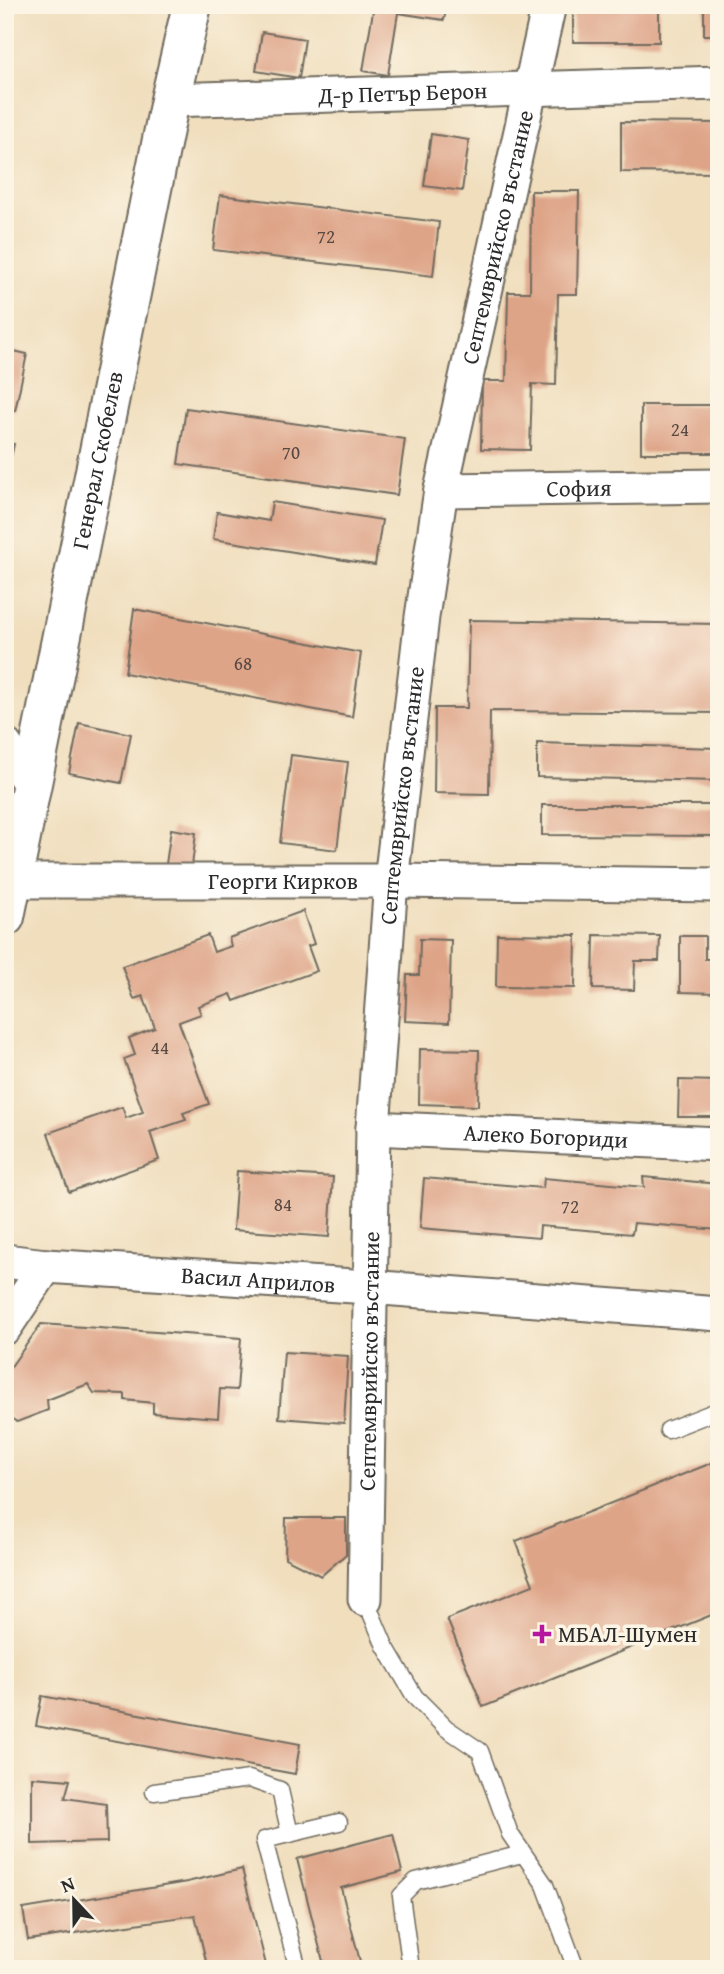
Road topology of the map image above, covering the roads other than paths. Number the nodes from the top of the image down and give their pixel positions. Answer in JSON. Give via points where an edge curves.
{"nodes":[{"id":1,"x":192,"y":5,"type":"edge"},
{"id":2,"x":549,"y":5,"type":"edge"},
{"id":3,"x":719,"y":83,"type":"edge"},
{"id":4,"x":532,"y":89,"type":"junction"},
{"id":5,"x":170,"y":100,"type":"junction"},
{"id":6,"x":719,"y":486,"type":"edge"},
{"id":7,"x":442,"y":490,"type":"junction"},
{"id":8,"x":5,"y":745,"type":"edge"},
{"id":9,"x":32,"y":787,"type":"junction"},
{"id":10,"x":391,"y":881,"type":"junction"},
{"id":11,"x":719,"y":885,"type":"edge"},
{"id":12,"x":9,"y":899,"type":"edge"},
{"id":13,"x":373,"y":1128,"type":"junction"},
{"id":14,"x":719,"y":1144,"type":"edge"},
{"id":15,"x":5,"y":1261,"type":"edge"},
{"id":16,"x":46,"y":1266,"type":"junction"},
{"id":17,"x":369,"y":1287,"type":"junction"},
{"id":18,"x":719,"y":1314,"type":"edge"},
{"id":19,"x":5,"y":1327,"type":"edge"},
{"id":20,"x":719,"y":1410,"type":"edge"},
{"id":21,"x":668,"y":1430,"type":"dead end"},
{"id":22,"x":365,"y":1599,"type":"joint"},
{"id":23,"x":154,"y":1792,"type":"dead end"},
{"id":24,"x":339,"y":1822,"type":"dead end"},
{"id":25,"x":290,"y":1834,"type":"junction"},
{"id":26,"x":522,"y":1854,"type":"junction"},
{"id":27,"x":298,"y":1969,"type":"edge"},
{"id":28,"x":411,"y":1969,"type":"edge"},
{"id":29,"x":576,"y":1969,"type":"edge"}],
"edges":[{"from":1,"to":5,"type":"street","name":"Генерал Скобелев"},
{"from":2,"to":4,"type":"street","name":"Септемврийско въстание"},
{"from":3,"to":4,"type":"street","name":"Д-р Петър Берон"},
{"from":4,"to":5,"type":"street","name":"Д-р Петър Берон"},
{"from":4,"to":7,"type":"street","name":"Септемврийско въстание"},
{"from":5,"to":9,"type":"street","name":"Генерал Скобелев"},
{"from":6,"to":7,"type":"street","name":"София"},
{"from":7,"to":10,"type":"street","name":"Септемврийско въстание"},
{"from":8,"to":9,"type":"street"},
{"from":9,"to":12,"type":"street","name":"Генерал Скобелев"},
{"from":10,"to":11,"type":"street","name":"Георги Кирков"},
{"from":10,"to":12,"type":"street","name":"Георги Кирков"},
{"from":10,"to":13,"type":"street","name":"Септемврийско въстание"},
{"from":13,"to":14,"type":"street","name":"Алеко Богориди"},
{"from":13,"to":17,"type":"street","name":"Септемврийско въстание"},
{"from":15,"to":16,"type":"street","name":"Васил Априлов"},
{"from":16,"to":17,"type":"street","name":"Васил Априлов"},
{"from":16,"to":19,"type":"street"},
{"from":17,"to":18,"type":"street","name":"Васил Априлов"},
{"from":17,"to":22,"type":"street","name":"Септемврийско въстание"},
{"from":20,"to":21,"type":"lane"},
{"from":22,"to":26,"type":"lane","via":[[415,1698],[446,1728],[481,1751],[510,1834]]},
{"from":23,"to":25,"type":"lane","via":[[249,1779],[280,1790]]},
{"from":24,"to":25,"type":"lane"},
{"from":25,"to":27,"type":"lane","via":[[264,1840]]},
{"from":26,"to":28,"type":"lane","via":[[416,1881],[401,1896]]},
{"from":26,"to":29,"type":"lane","via":[[545,1885]]}]}
